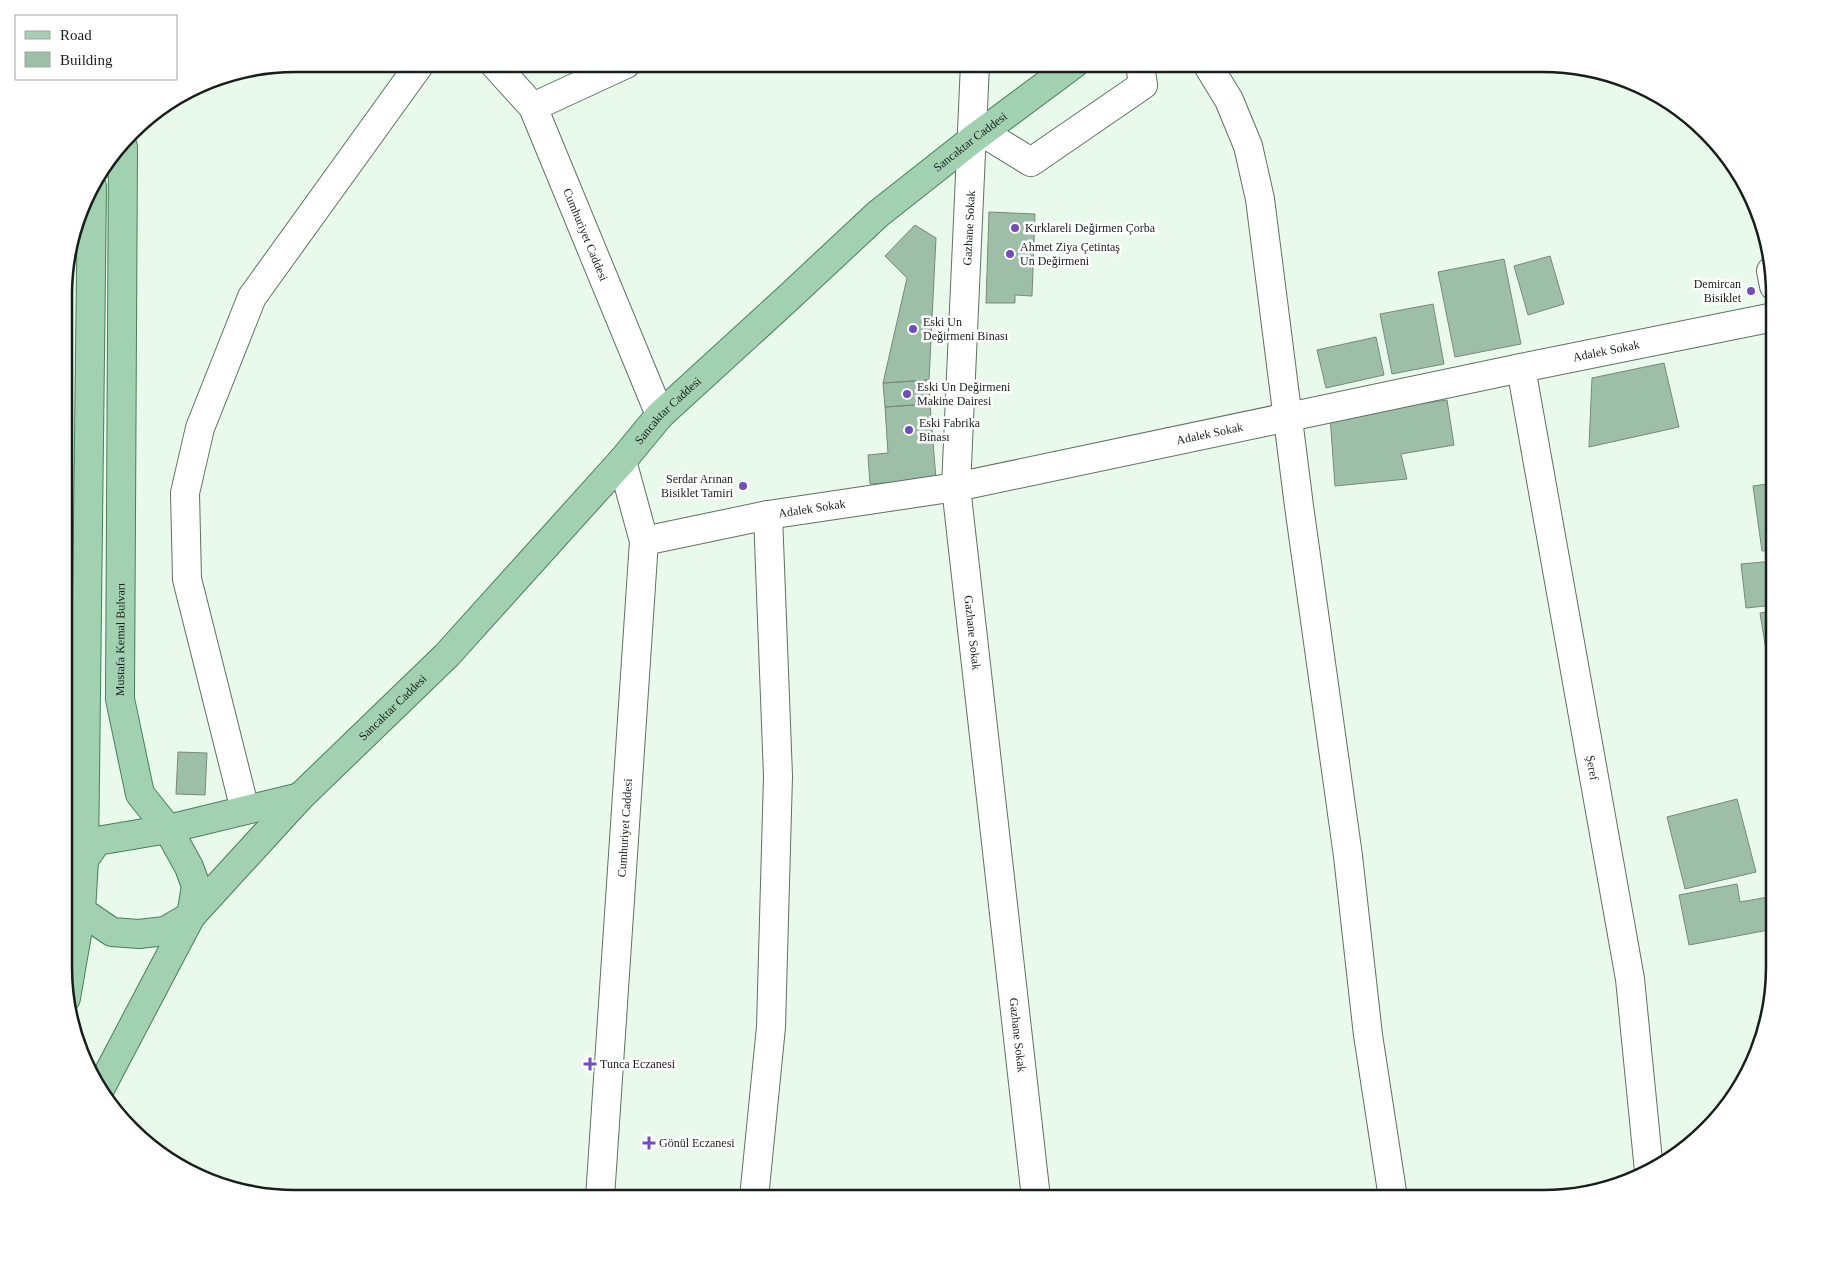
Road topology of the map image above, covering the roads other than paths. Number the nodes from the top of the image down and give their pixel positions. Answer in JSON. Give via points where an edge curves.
{"nodes":[{"id":1,"x":414,"y":72,"type":"edge"},
{"id":2,"x":501,"y":72,"type":"edge"},
{"id":3,"x":609,"y":72,"type":"edge"},
{"id":4,"x":975,"y":72,"type":"edge"},
{"id":5,"x":1063,"y":72,"type":"edge"},
{"id":6,"x":1141,"y":72,"type":"edge"},
{"id":7,"x":1212,"y":72,"type":"edge"},
{"id":8,"x":533,"y":107,"type":"junction"},
{"id":9,"x":978,"y":135,"type":"junction"},
{"id":10,"x":123,"y":155,"type":"edge"},
{"id":11,"x":92,"y":206,"type":"edge"},
{"id":12,"x":78,"y":247,"type":"edge"},
{"id":13,"x":91,"y":273,"type":"junction"},
{"id":14,"x":1766,"y":319,"type":"edge"},
{"id":15,"x":1521,"y":368,"type":"junction"},
{"id":16,"x":660,"y":415,"type":"junction"},
{"id":17,"x":1289,"y":417,"type":"junction"},
{"id":18,"x":622,"y":461,"type":"junction"},
{"id":19,"x":956,"y":487,"type":"junction"},
{"id":20,"x":768,"y":514,"type":"junction"},
{"id":21,"x":644,"y":541,"type":"junction"},
{"id":22,"x":300,"y":797,"type":"junction"},
{"id":23,"x":245,"y":810,"type":"junction"},
{"id":24,"x":168,"y":829,"type":"junction"},
{"id":25,"x":84,"y":860,"type":"junction"},
{"id":26,"x":81,"y":911,"type":"junction"},
{"id":27,"x":191,"y":916,"type":"junction"},
{"id":28,"x":72,"y":963,"type":"edge"},
{"id":29,"x":104,"y":1081,"type":"edge"},
{"id":30,"x":1648,"y":1163,"type":"edge"},
{"id":31,"x":601,"y":1190,"type":"edge"},
{"id":32,"x":755,"y":1190,"type":"edge"},
{"id":33,"x":1035,"y":1190,"type":"edge"},
{"id":34,"x":1392,"y":1190,"type":"edge"}],
"edges":[{"from":1,"to":23,"type":"street","via":[[252,297],[200,428],[187,484],[187,579]]},
{"from":2,"to":8,"type":"street","name":"Cumhuriyet Caddesi"},
{"from":3,"to":8,"type":"street"},
{"from":4,"to":9,"type":"street","name":"Gazhane Sokak"},
{"from":5,"to":9,"type":"main road","name":"Sancaktar Caddesi"},
{"from":6,"to":9,"type":"street","via":[[1143,85],[1031,162]]},
{"from":7,"to":17,"type":"street","via":[[1229,100],[1248,146],[1260,199]]},
{"from":8,"to":16,"type":"street","name":"Cumhuriyet Caddesi"},
{"from":9,"to":16,"type":"main road","name":"Sancaktar Caddesi","via":[[878,214]]},
{"from":9,"to":19,"type":"street","name":"Gazhane Sokak"},
{"from":10,"to":24,"type":"main road","name":"Mustafa Kemal Bulvarı","via":[[120,699],[140,794]]},
{"from":11,"to":13,"type":"main road"},
{"from":12,"to":13,"type":"main road"},
{"from":13,"to":25,"type":"main road"},
{"from":14,"to":15,"type":"street","name":"Adalek Sokak"},
{"from":15,"to":17,"type":"street","name":"Adalek Sokak"},
{"from":15,"to":30,"type":"street","name":"Şeref","via":[[1630,979]]},
{"from":16,"to":18,"type":"main road","name":"Sancaktar Caddesi"},
{"from":17,"to":19,"type":"street","name":"Adalek Sokak"},
{"from":17,"to":34,"type":"street","via":[[1348,856],[1368,1035]]},
{"from":18,"to":21,"type":"street","name":"Cumhuriyet Caddesi"},
{"from":18,"to":22,"type":"main road","name":"Sancaktar Caddesi","via":[[446,655]]},
{"from":19,"to":20,"type":"street","name":"Adalek Sokak"},
{"from":19,"to":33,"type":"street","name":"Gazhane Sokak"},
{"from":20,"to":21,"type":"street","name":"Adalek Sokak"},
{"from":20,"to":32,"type":"street","via":[[778,776],[771,1028]]},
{"from":21,"to":31,"type":"street","name":"Cumhuriyet Caddesi"},
{"from":22,"to":23,"type":"main road"},
{"from":22,"to":27,"type":"main road","name":"Sancaktar Caddesi"},
{"from":23,"to":24,"type":"main road"},
{"from":24,"to":25,"type":"main road","via":[[97,841]]},
{"from":24,"to":27,"type":"main road","name":"Mustafa Kemal Bulvarı","via":[[190,867],[196,886]]},
{"from":25,"to":26,"type":"main road"},
{"from":26,"to":27,"type":"main road","via":[[112,932],[139,934],[165,931]]},
{"from":26,"to":28,"type":"main road"},
{"from":27,"to":29,"type":"main road","name":"Mustafa Kemal Bulvarı"}]}
